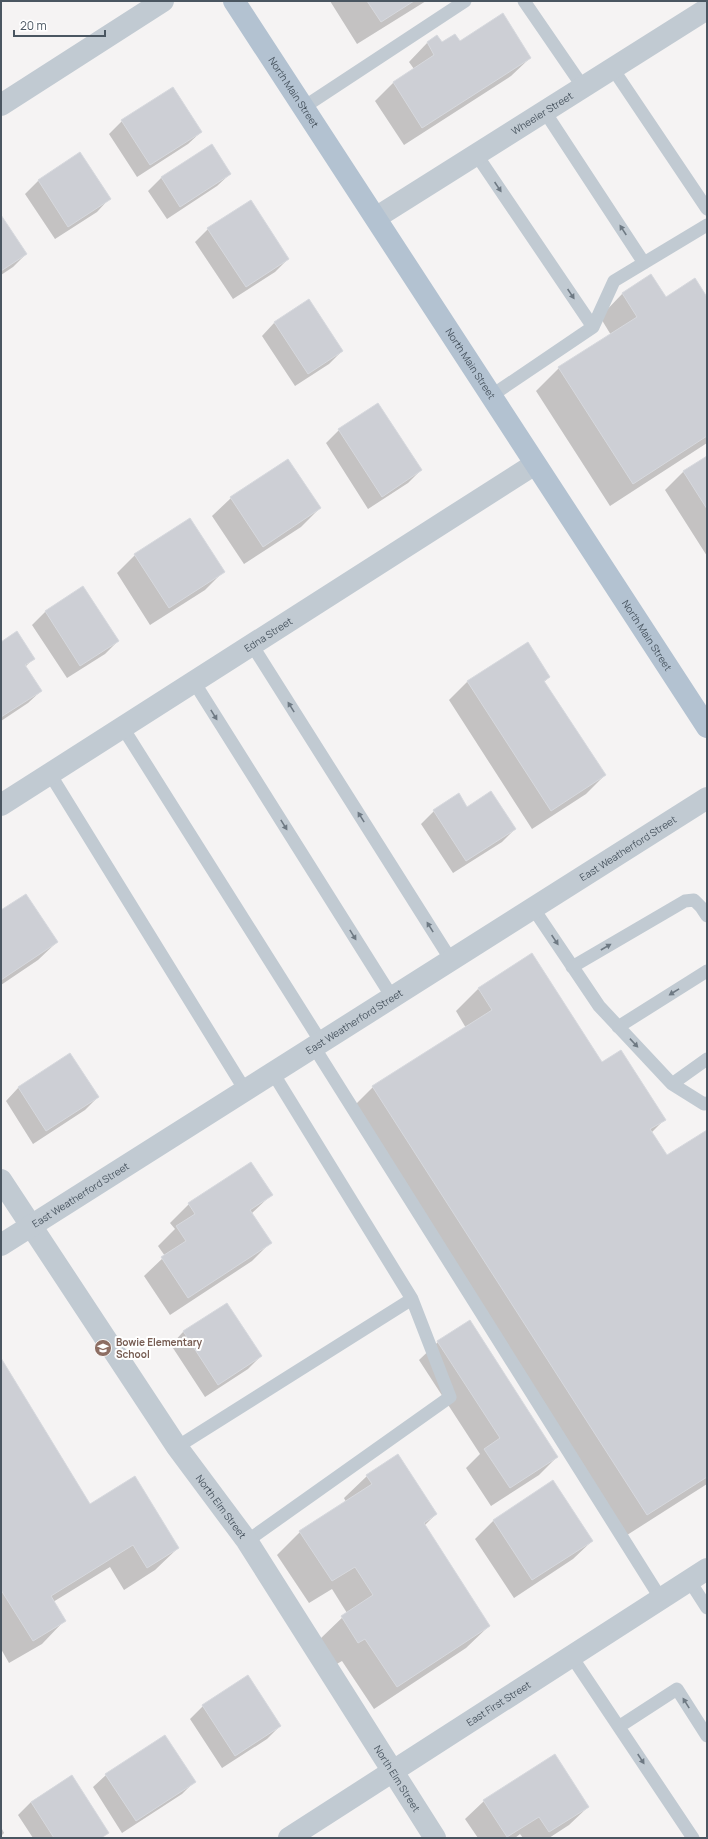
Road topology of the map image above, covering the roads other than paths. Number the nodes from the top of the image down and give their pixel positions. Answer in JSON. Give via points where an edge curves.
{"nodes":[{"id":1,"x":163,"y":1,"type":"edge"},
{"id":2,"x":234,"y":1,"type":"edge"},
{"id":3,"x":465,"y":1,"type":"edge"},
{"id":4,"x":524,"y":1,"type":"edge"},
{"id":5,"x":707,"y":9,"type":"edge"},
{"id":6,"x":613,"y":68,"type":"junction"},
{"id":7,"x":583,"y":87,"type":"junction"},
{"id":8,"x":3,"y":100,"type":"edge"},
{"id":9,"x":304,"y":107,"type":"junction"},
{"id":10,"x":545,"y":112,"type":"junction"},
{"id":11,"x":476,"y":154,"type":"junction"},
{"id":12,"x":707,"y":209,"type":"edge"},
{"id":13,"x":377,"y":217,"type":"junction"},
{"id":14,"x":707,"y":225,"type":"edge"},
{"id":15,"x":644,"y":263,"type":"junction"},
{"id":16,"x":593,"y":327,"type":"junction"},
{"id":17,"x":491,"y":396,"type":"junction"},
{"id":18,"x":535,"y":464,"type":"junction"},
{"id":19,"x":252,"y":645,"type":"junction"},
{"id":20,"x":194,"y":682,"type":"junction"},
{"id":21,"x":707,"y":727,"type":"edge"},
{"id":22,"x":123,"y":728,"type":"junction"},
{"id":23,"x":50,"y":774,"type":"junction"},
{"id":24,"x":707,"y":798,"type":"edge"},
{"id":25,"x":1,"y":805,"type":"edge"},
{"id":26,"x":533,"y":908,"type":"junction"},
{"id":27,"x":707,"y":916,"type":"edge"},
{"id":28,"x":451,"y":960,"type":"junction"},
{"id":29,"x":572,"y":967,"type":"junction"},
{"id":30,"x":707,"y":971,"type":"edge"},
{"id":31,"x":392,"y":997,"type":"junction"},
{"id":32,"x":618,"y":1027,"type":"junction"},
{"id":33,"x":317,"y":1045,"type":"junction"},
{"id":34,"x":707,"y":1059,"type":"edge"},
{"id":35,"x":272,"y":1073,"type":"junction"},
{"id":36,"x":672,"y":1084,"type":"junction"},
{"id":37,"x":245,"y":1090,"type":"junction"},
{"id":38,"x":707,"y":1103,"type":"edge"},
{"id":39,"x":1,"y":1180,"type":"edge"},
{"id":40,"x":31,"y":1226,"type":"junction"},
{"id":41,"x":1,"y":1245,"type":"edge"},
{"id":42,"x":412,"y":1299,"type":"junction"},
{"id":43,"x":178,"y":1447,"type":"junction"},
{"id":44,"x":247,"y":1542,"type":"junction"},
{"id":45,"x":698,"y":1574,"type":"edge"},
{"id":46,"x":661,"y":1599,"type":"junction"},
{"id":47,"x":707,"y":1608,"type":"edge"},
{"id":48,"x":572,"y":1657,"type":"junction"},
{"id":49,"x":620,"y":1726,"type":"junction"},
{"id":50,"x":707,"y":1736,"type":"edge"},
{"id":51,"x":393,"y":1772,"type":"junction"},
{"id":52,"x":289,"y":1838,"type":"edge"},
{"id":53,"x":435,"y":1838,"type":"edge"},
{"id":54,"x":693,"y":1838,"type":"edge"}],
"edges":[{"from":1,"to":8,"type":"street"},
{"from":2,"to":9,"type":"main road","name":"North Main Street"},
{"from":3,"to":9,"type":"lane"},
{"from":4,"to":7,"type":"lane"},
{"from":5,"to":6,"type":"street","name":"Wheeler Street"},
{"from":6,"to":7,"type":"street","name":"Wheeler Street"},
{"from":6,"to":12,"type":"lane"},
{"from":7,"to":10,"type":"street","name":"Wheeler Street"},
{"from":9,"to":13,"type":"main road","name":"North Main Street"},
{"from":10,"to":11,"type":"street","name":"Wheeler Street"},
{"from":15,"to":10,"type":"lane","one_way":true},
{"from":11,"to":13,"type":"street","name":"Wheeler Street"},
{"from":11,"to":16,"type":"lane","one_way":true},
{"from":13,"to":17,"type":"main road","name":"North Main Street"},
{"from":14,"to":15,"type":"lane"},
{"from":15,"to":16,"type":"lane","via":[[614,281]]},
{"from":16,"to":17,"type":"lane"},
{"from":17,"to":18,"type":"main road","name":"North Main Street"},
{"from":18,"to":19,"type":"street","name":"Edna Street"},
{"from":18,"to":21,"type":"main road","name":"North Main Street"},
{"from":19,"to":20,"type":"street","name":"Edna Street"},
{"from":28,"to":19,"type":"lane","one_way":true},
{"from":20,"to":22,"type":"street","name":"Edna Street"},
{"from":20,"to":31,"type":"lane","one_way":true},
{"from":22,"to":23,"type":"street","name":"Edna Street"},
{"from":22,"to":33,"type":"lane"},
{"from":23,"to":25,"type":"street","name":"Edna Street"},
{"from":23,"to":37,"type":"lane"},
{"from":24,"to":26,"type":"street","name":"East Weatherford Street"},
{"from":26,"to":28,"type":"street","name":"East Weatherford Street"},
{"from":26,"to":29,"type":"lane","one_way":true},
{"from":29,"to":27,"type":"lane","one_way":true,"via":[[685,901],[694,900]]},
{"from":28,"to":31,"type":"street","name":"East Weatherford Street"},
{"from":29,"to":32,"type":"lane","via":[[599,1006]]},
{"from":30,"to":32,"type":"lane","one_way":true},
{"from":31,"to":33,"type":"street","name":"East Weatherford Street"},
{"from":32,"to":36,"type":"lane","one_way":true},
{"from":33,"to":35,"type":"street","name":"East Weatherford Street"},
{"from":33,"to":46,"type":"lane"},
{"from":34,"to":36,"type":"lane"},
{"from":35,"to":37,"type":"street","name":"East Weatherford Street"},
{"from":35,"to":42,"type":"lane"},
{"from":36,"to":38,"type":"lane","via":[[704,1104]]},
{"from":37,"to":40,"type":"street","name":"East Weatherford Street"},
{"from":39,"to":40,"type":"street","name":"North Elm Street"},
{"from":40,"to":41,"type":"street","name":"East Weatherford Street"},
{"from":40,"to":43,"type":"street","name":"North Elm Street"},
{"from":42,"to":43,"type":"lane"},
{"from":42,"to":44,"type":"lane","via":[[450,1397]]},
{"from":43,"to":44,"type":"street","name":"North Elm Street"},
{"from":44,"to":51,"type":"street","name":"North Elm Street"},
{"from":45,"to":46,"type":"street","name":"East First Street"},
{"from":45,"to":47,"type":"lane"},
{"from":46,"to":48,"type":"street","name":"East First Street"},
{"from":48,"to":49,"type":"lane"},
{"from":48,"to":51,"type":"street","name":"East First Street"},
{"from":50,"to":49,"type":"lane","one_way":true,"via":[[677,1689]]},
{"from":49,"to":54,"type":"lane","one_way":true},
{"from":51,"to":52,"type":"street","name":"East First Street"},
{"from":51,"to":53,"type":"street","name":"North Elm Street"}]}
